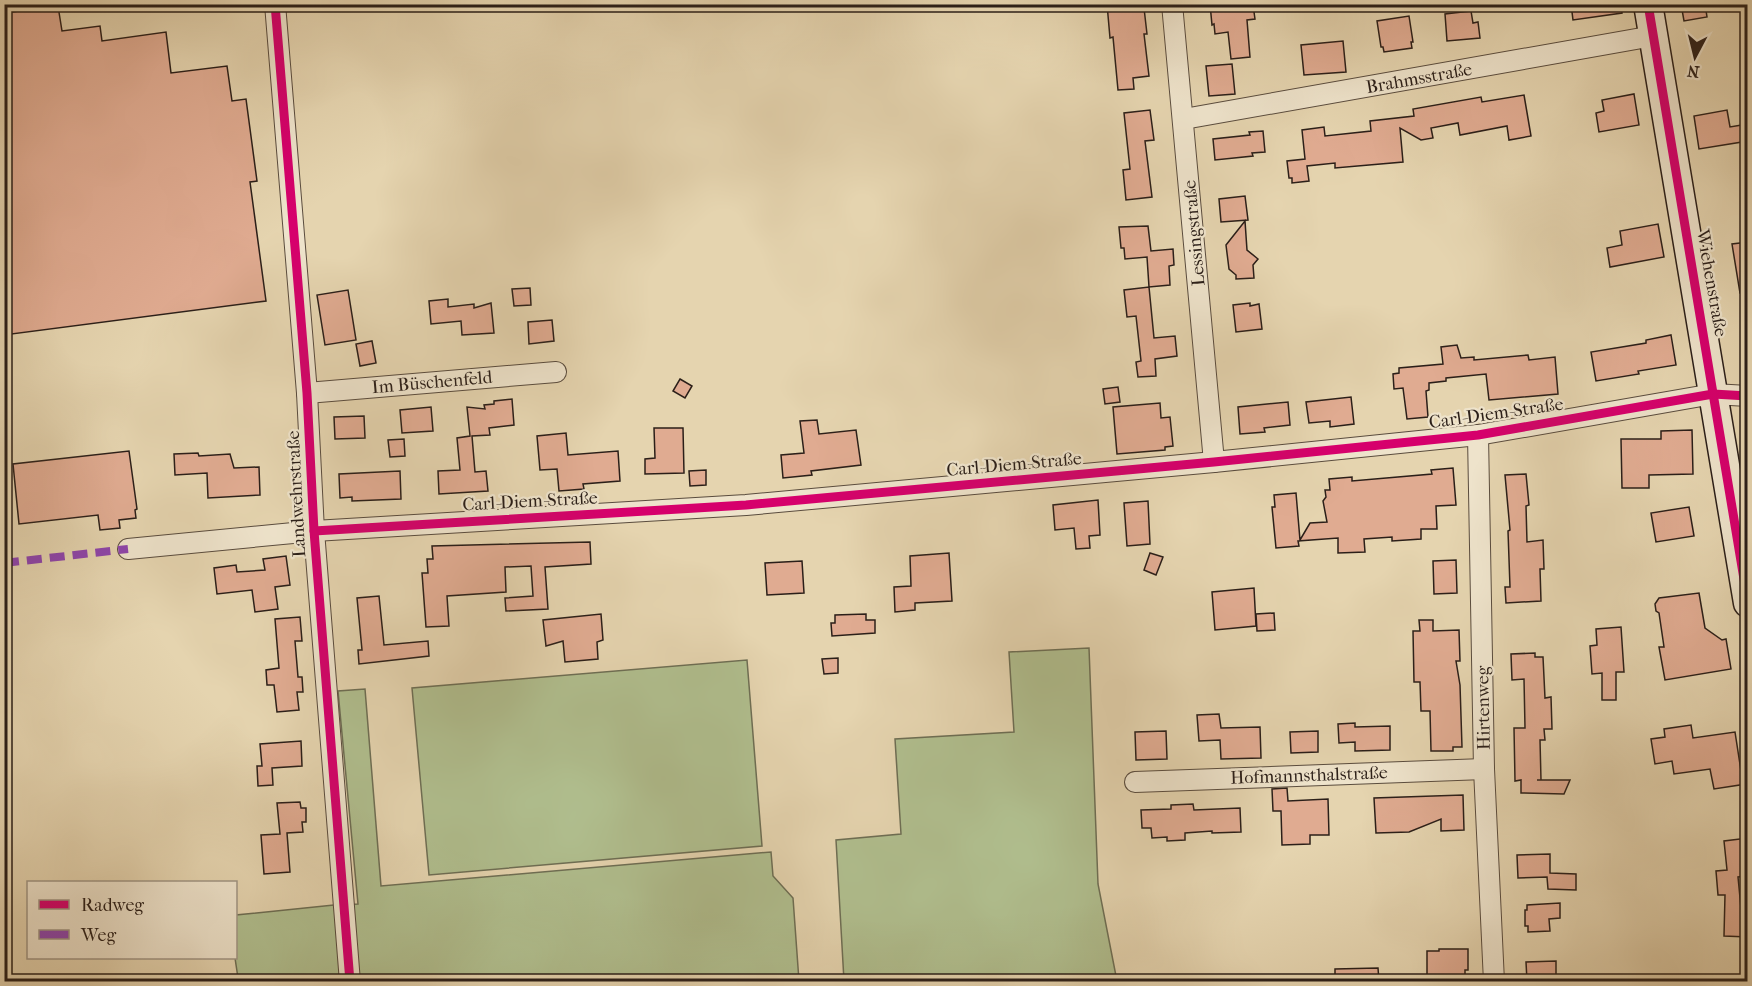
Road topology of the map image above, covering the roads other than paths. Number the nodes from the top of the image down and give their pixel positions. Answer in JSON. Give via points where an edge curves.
{"nodes":[{"id":1,"x":275,"y":4,"type":"edge"},
{"id":2,"x":1172,"y":4,"type":"edge"},
{"id":3,"x":1648,"y":4,"type":"edge"},
{"id":4,"x":1653,"y":36,"type":"junction"},
{"id":5,"x":1184,"y":119,"type":"junction"},
{"id":6,"x":556,"y":372,"type":"dead end"},
{"id":7,"x":307,"y":393,"type":"junction"},
{"id":8,"x":1713,"y":394,"type":"junction"},
{"id":9,"x":1748,"y":396,"type":"edge"},
{"id":10,"x":1478,"y":435,"type":"junction"},
{"id":11,"x":1214,"y":462,"type":"junction"},
{"id":12,"x":314,"y":531,"type":"junction"},
{"id":13,"x":128,"y":549,"type":"dead end"},
{"id":14,"x":1748,"y":603,"type":"edge"},
{"id":15,"x":1484,"y":769,"type":"junction"},
{"id":16,"x":1135,"y":782,"type":"dead end"},
{"id":17,"x":350,"y":981,"type":"edge"},
{"id":18,"x":1494,"y":981,"type":"edge"}],
"edges":[{"from":1,"to":7,"type":"street","name":"Landwehrstraße"},
{"from":2,"to":5,"type":"street","name":"Lessingstraße"},
{"from":3,"to":4,"type":"street","name":"Wiehenstraße"},
{"from":4,"to":5,"type":"street","name":"Brahmsstraße"},
{"from":4,"to":8,"type":"street","name":"Wiehenstraße"},
{"from":5,"to":11,"type":"street","name":"Lessingstraße"},
{"from":6,"to":7,"type":"street","name":"Im Büschenfeld"},
{"from":7,"to":12,"type":"street","name":"Landwehrstraße"},
{"from":8,"to":9,"type":"street","name":"Carl-Diem-Straße"},
{"from":8,"to":10,"type":"street","name":"Carl-Diem-Straße"},
{"from":8,"to":14,"type":"street","name":"Wiehenstraße"},
{"from":10,"to":11,"type":"street","name":"Carl-Diem-Straße"},
{"from":10,"to":15,"type":"street","name":"Hirtenweg"},
{"from":11,"to":12,"type":"street","name":"Carl-Diem-Straße","via":[[746,505]]},
{"from":12,"to":13,"type":"street","name":"Carl-Diem-Straße"},
{"from":12,"to":17,"type":"street","name":"Landwehrstraße"},
{"from":15,"to":16,"type":"street","name":"Hofmannsthalstraße"},
{"from":15,"to":18,"type":"street","name":"Hirtenweg"}]}
